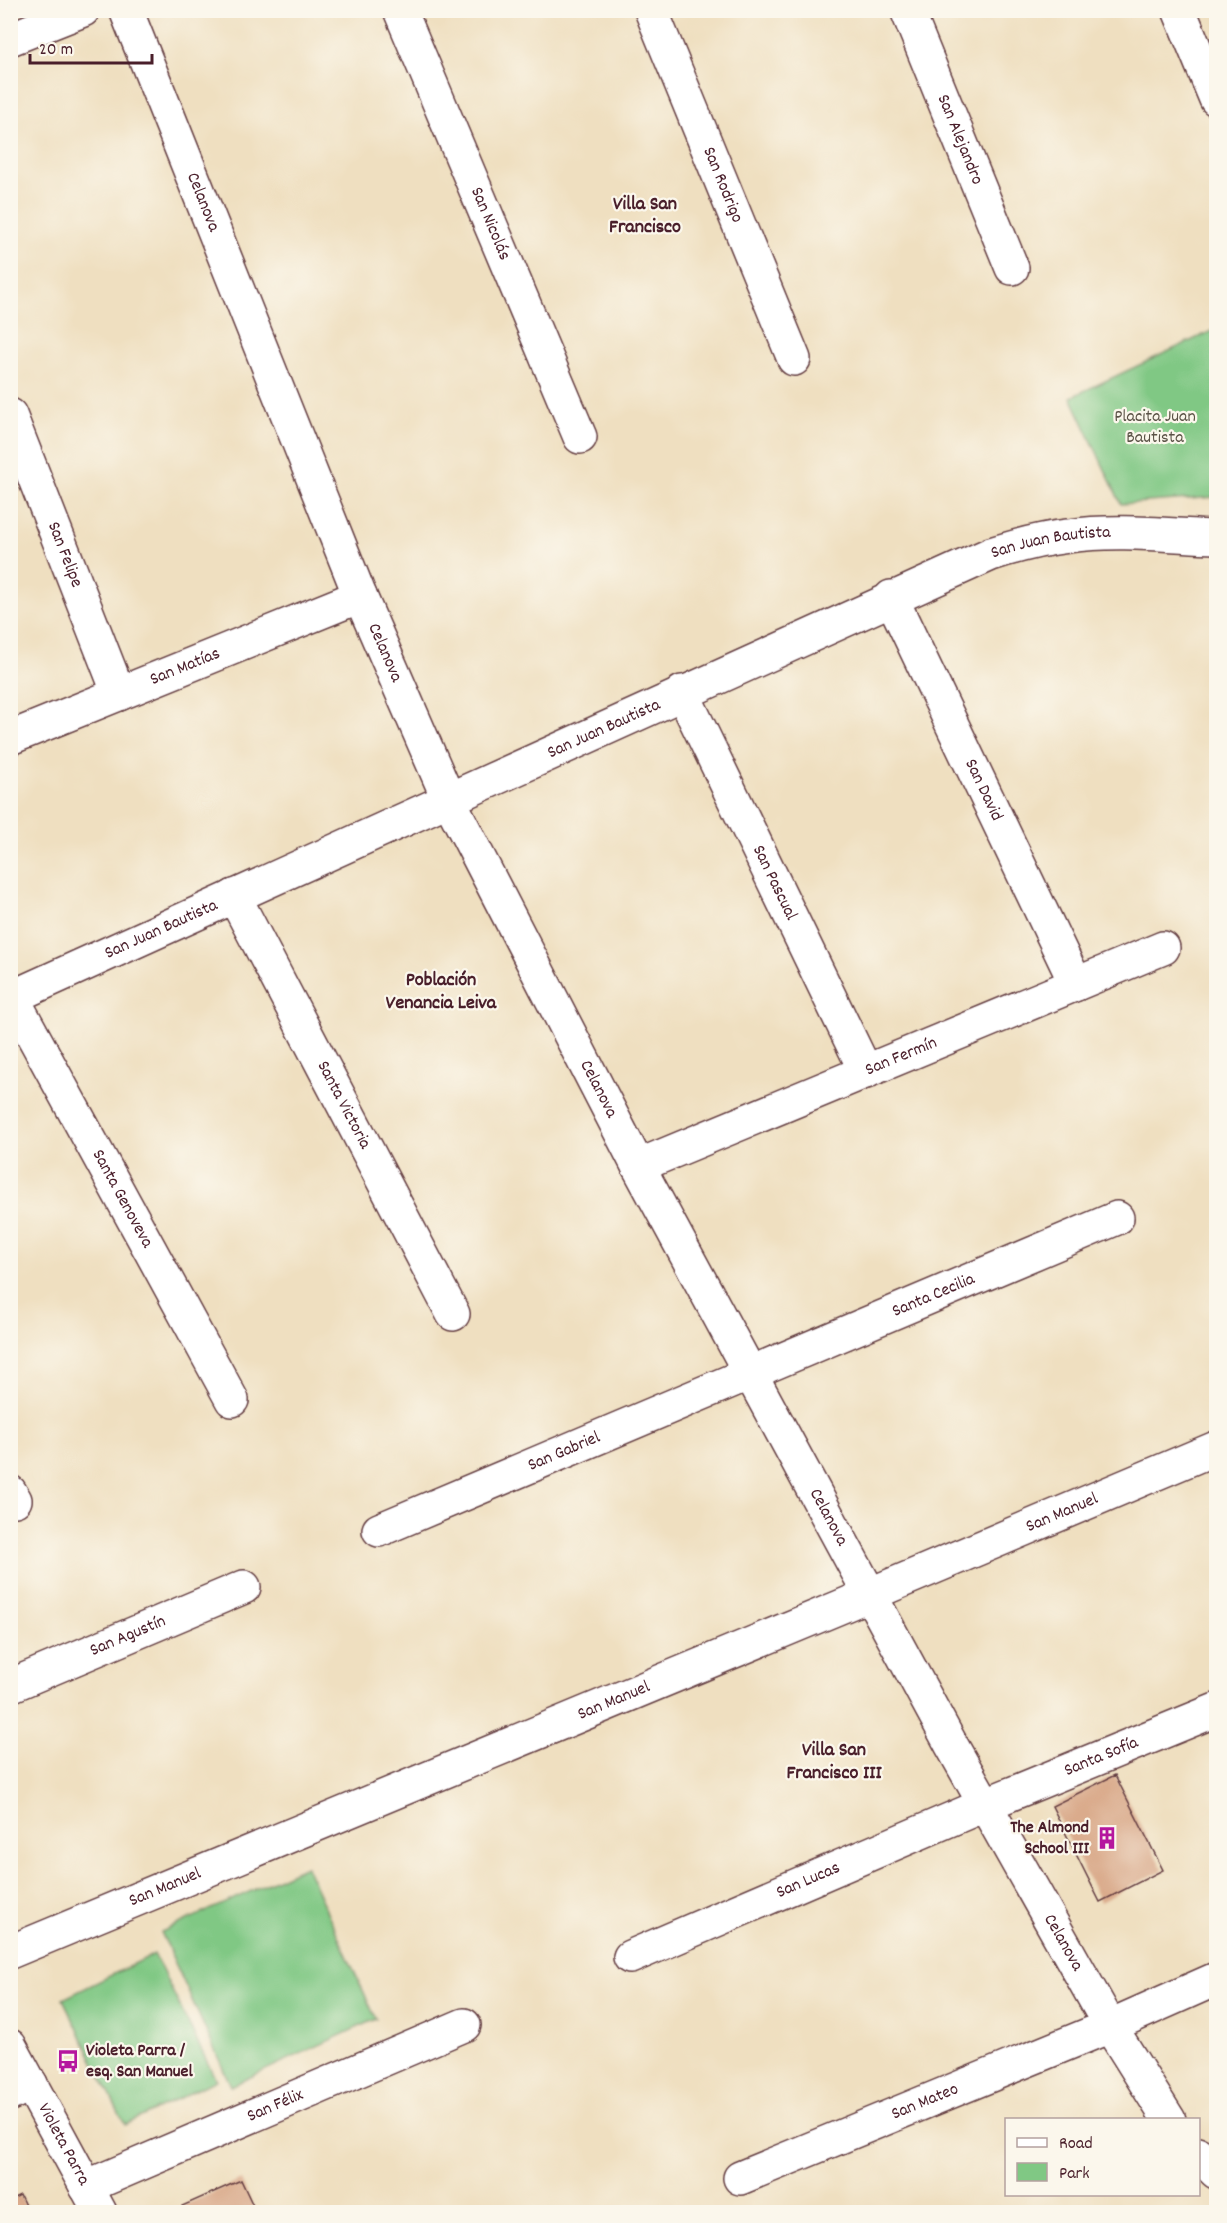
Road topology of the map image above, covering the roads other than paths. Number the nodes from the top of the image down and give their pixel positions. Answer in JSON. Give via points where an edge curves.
{"nodes":[{"id":1,"x":83,"y":10,"type":"edge"},
{"id":2,"x":126,"y":10,"type":"edge"},
{"id":3,"x":400,"y":10,"type":"edge"},
{"id":4,"x":651,"y":10,"type":"edge"},
{"id":5,"x":907,"y":10,"type":"edge"},
{"id":6,"x":1179,"y":10,"type":"edge"},
{"id":7,"x":10,"y":39,"type":"edge"},
{"id":8,"x":1216,"y":99,"type":"edge"},
{"id":9,"x":1011,"y":268,"type":"dead end"},
{"id":10,"x":794,"y":358,"type":"dead end"},
{"id":11,"x":10,"y":415,"type":"edge"},
{"id":12,"x":580,"y":437,"type":"dead end"},
{"id":13,"x":1216,"y":537,"type":"edge"},
{"id":14,"x":360,"y":596,"type":"junction"},
{"id":15,"x":891,"y":597,"type":"junction"},
{"id":16,"x":682,"y":692,"type":"junction"},
{"id":17,"x":119,"y":694,"type":"junction"},
{"id":18,"x":10,"y":738,"type":"edge"},
{"id":19,"x":448,"y":798,"type":"junction"},
{"id":20,"x":234,"y":896,"type":"junction"},
{"id":21,"x":1163,"y":948,"type":"dead end"},
{"id":22,"x":1076,"y":984,"type":"junction"},
{"id":23,"x":11,"y":998,"type":"edge"},
{"id":24,"x":866,"y":1072,"type":"junction"},
{"id":25,"x":638,"y":1166,"type":"junction"},
{"id":26,"x":1117,"y":1218,"type":"dead end"},
{"id":27,"x":453,"y":1314,"type":"dead end"},
{"id":28,"x":750,"y":1374,"type":"junction"},
{"id":29,"x":232,"y":1400,"type":"dead end"},
{"id":30,"x":1216,"y":1448,"type":"edge"},
{"id":31,"x":379,"y":1530,"type":"dead end"},
{"id":32,"x":244,"y":1587,"type":"dead end"},
{"id":33,"x":869,"y":1595,"type":"junction"},
{"id":34,"x":10,"y":1686,"type":"edge"},
{"id":35,"x":1216,"y":1710,"type":"edge"},
{"id":36,"x":984,"y":1805,"type":"junction"},
{"id":37,"x":10,"y":1952,"type":"edge"},
{"id":38,"x":630,"y":1957,"type":"dead end"},
{"id":39,"x":1216,"y":1979,"type":"edge"},
{"id":40,"x":464,"y":2025,"type":"dead end"},
{"id":41,"x":1110,"y":2026,"type":"junction"},
{"id":42,"x":10,"y":2046,"type":"edge"},
{"id":43,"x":21,"y":2089,"type":"edge"},
{"id":44,"x":1168,"y":2118,"type":"edge"},
{"id":45,"x":1200,"y":2156,"type":"edge"},
{"id":46,"x":1216,"y":2172,"type":"edge"},
{"id":47,"x":740,"y":2178,"type":"dead end"},
{"id":48,"x":93,"y":2200,"type":"edge"}],
"edges":[{"from":1,"to":7,"type":"street"},
{"from":2,"to":14,"type":"street","name":"Celanova"},
{"from":3,"to":12,"type":"street","name":"San Nicolás"},
{"from":4,"to":10,"type":"street","name":"San Rodrigo"},
{"from":5,"to":9,"type":"street","name":"San Alejandro"},
{"from":6,"to":8,"type":"street"},
{"from":11,"to":17,"type":"street","name":"San Felipe"},
{"from":13,"to":15,"type":"street","name":"San Juan Bautista","via":[[1113,533],[1026,543]]},
{"from":14,"to":17,"type":"street","name":"San Matías"},
{"from":14,"to":19,"type":"street","name":"Celanova"},
{"from":15,"to":16,"type":"street","name":"San Juan Bautista"},
{"from":15,"to":22,"type":"street","name":"San David"},
{"from":16,"to":19,"type":"street","name":"San Juan Bautista"},
{"from":16,"to":24,"type":"street","name":"San Pascual"},
{"from":17,"to":18,"type":"street","name":"San Matías"},
{"from":19,"to":20,"type":"street","name":"San Juan Bautista"},
{"from":19,"to":25,"type":"street","name":"Celanova"},
{"from":20,"to":23,"type":"street","name":"San Juan Bautista"},
{"from":20,"to":27,"type":"street","name":"Santa Victoria"},
{"from":21,"to":22,"type":"street","name":"San Fermín"},
{"from":22,"to":24,"type":"street","name":"San Fermín"},
{"from":23,"to":29,"type":"street","name":"Santa Genoveva"},
{"from":24,"to":25,"type":"street","name":"San Fermín"},
{"from":25,"to":28,"type":"street","name":"Celanova"},
{"from":26,"to":28,"type":"street","name":"Santa Cecilia"},
{"from":28,"to":31,"type":"street","name":"San Gabriel"},
{"from":28,"to":33,"type":"street","name":"Celanova"},
{"from":30,"to":33,"type":"street","name":"San Manuel"},
{"from":32,"to":34,"type":"street","name":"San Agustín"},
{"from":33,"to":36,"type":"street","name":"Celanova"},
{"from":33,"to":37,"type":"street","name":"San Manuel"},
{"from":35,"to":36,"type":"street","name":"Santa Sofía"},
{"from":36,"to":38,"type":"street","name":"San Lucas"},
{"from":36,"to":41,"type":"street","name":"Celanova"},
{"from":39,"to":41,"type":"street","name":"San Mateo"},
{"from":40,"to":48,"type":"street","name":"San Félix"},
{"from":41,"to":44,"type":"street","name":"Celanova"},
{"from":41,"to":47,"type":"street","name":"San Mateo"},
{"from":42,"to":43,"type":"street","name":"Violeta Parra"},
{"from":43,"to":48,"type":"street","name":"Violeta Parra"},
{"from":45,"to":46,"type":"street"}]}
